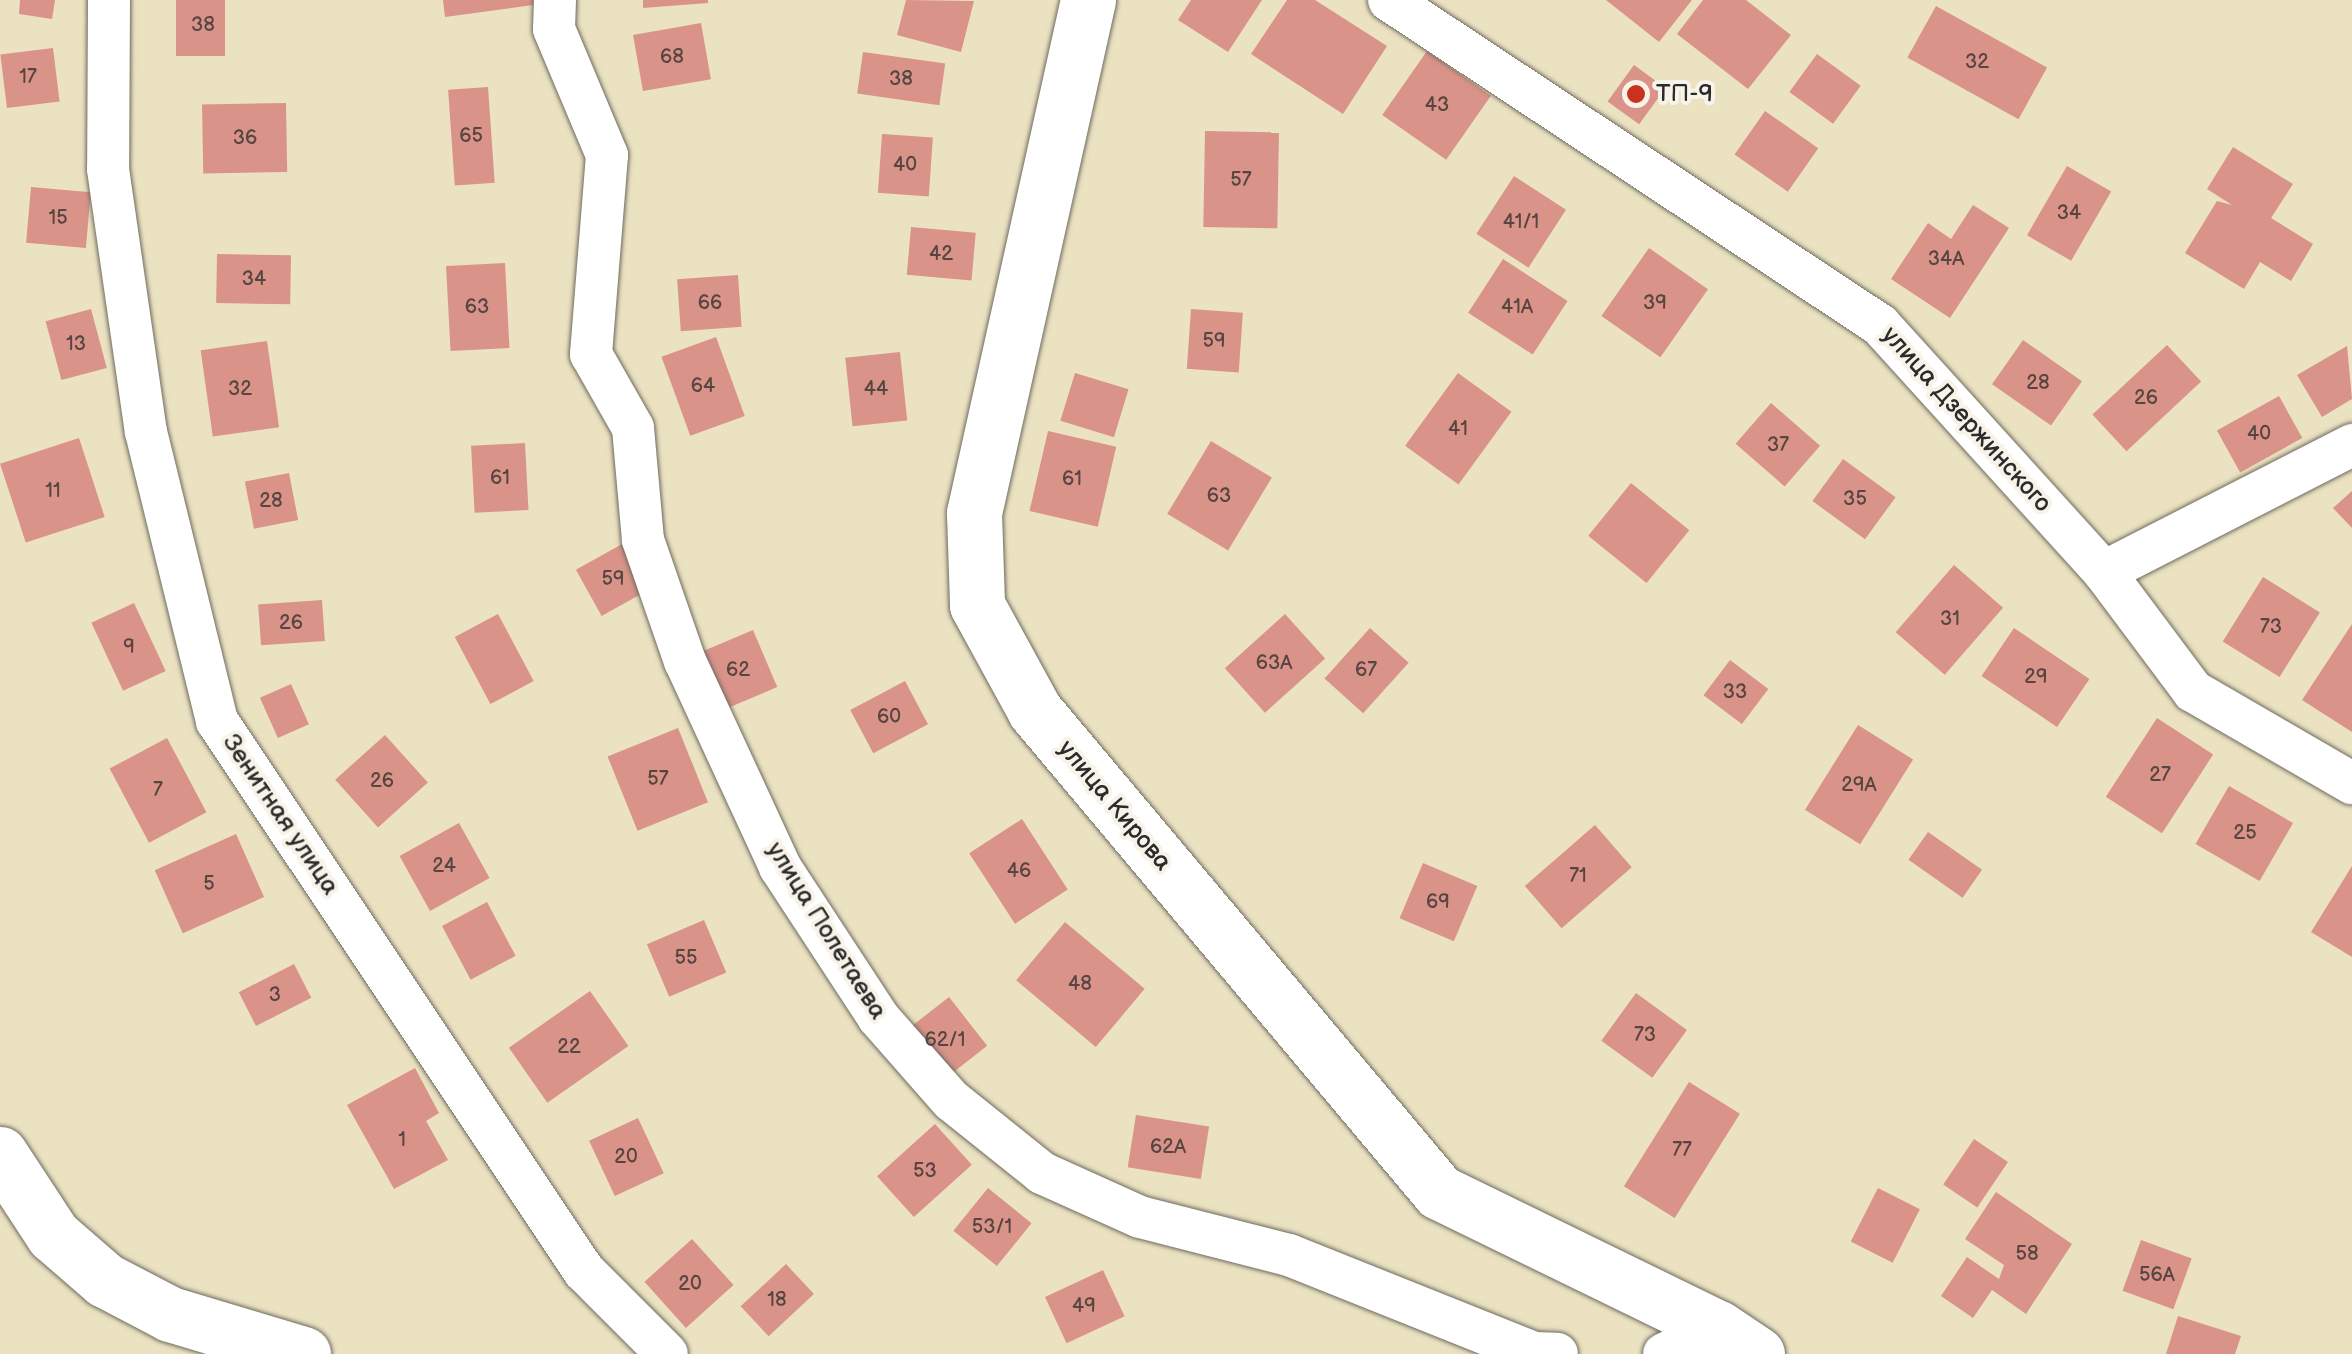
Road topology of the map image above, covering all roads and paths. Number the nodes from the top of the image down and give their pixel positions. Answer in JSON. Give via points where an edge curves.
{"nodes":[{"id":1,"x":109,"y":0,"type":"edge"},
{"id":2,"x":555,"y":0,"type":"edge"},
{"id":3,"x":1088,"y":0,"type":"edge"},
{"id":4,"x":1389,"y":0,"type":"edge"},
{"id":5,"x":2352,"y":445,"type":"edge"},
{"id":6,"x":2104,"y":572,"type":"junction"},
{"id":7,"x":2352,"y":784,"type":"edge"},
{"id":8,"x":0,"y":1154,"type":"edge"},
{"id":9,"x":1738,"y":1341,"type":"edge"},
{"id":10,"x":302,"y":1354,"type":"edge"},
{"id":11,"x":667,"y":1354,"type":"edge"},
{"id":12,"x":1557,"y":1354,"type":"edge"},
{"id":13,"x":1664,"y":1354,"type":"edge"}],
"edges":[{"from":1,"to":11,"type":"street","name":"Зенитная улица","via":[[108,168],[146,432],[217,720],[584,1270]]},
{"from":2,"to":12,"type":"street","name":"улица Полетаева","via":[[554,29],[607,155],[592,354],[634,428],[643,540],[685,662],[780,867],[878,1017],[951,1100],[1042,1174],[1140,1217],[1289,1255],[1534,1353]]},
{"from":3,"to":9,"type":"main road","name":"улица Кирова","via":[[974,514],[976,605],[1034,712],[1439,1192]]},
{"from":4,"to":6,"type":"street","name":"улица Дзержинского","via":[[1880,324]]},
{"from":5,"to":6,"type":"street"},
{"from":6,"to":7,"type":"street","name":"улица Дзержинского","via":[[2192,691]]},
{"from":8,"to":10,"type":"main road","via":[[53,1235],[105,1280],[170,1314]]},
{"from":9,"to":13,"type":"street"}]}
